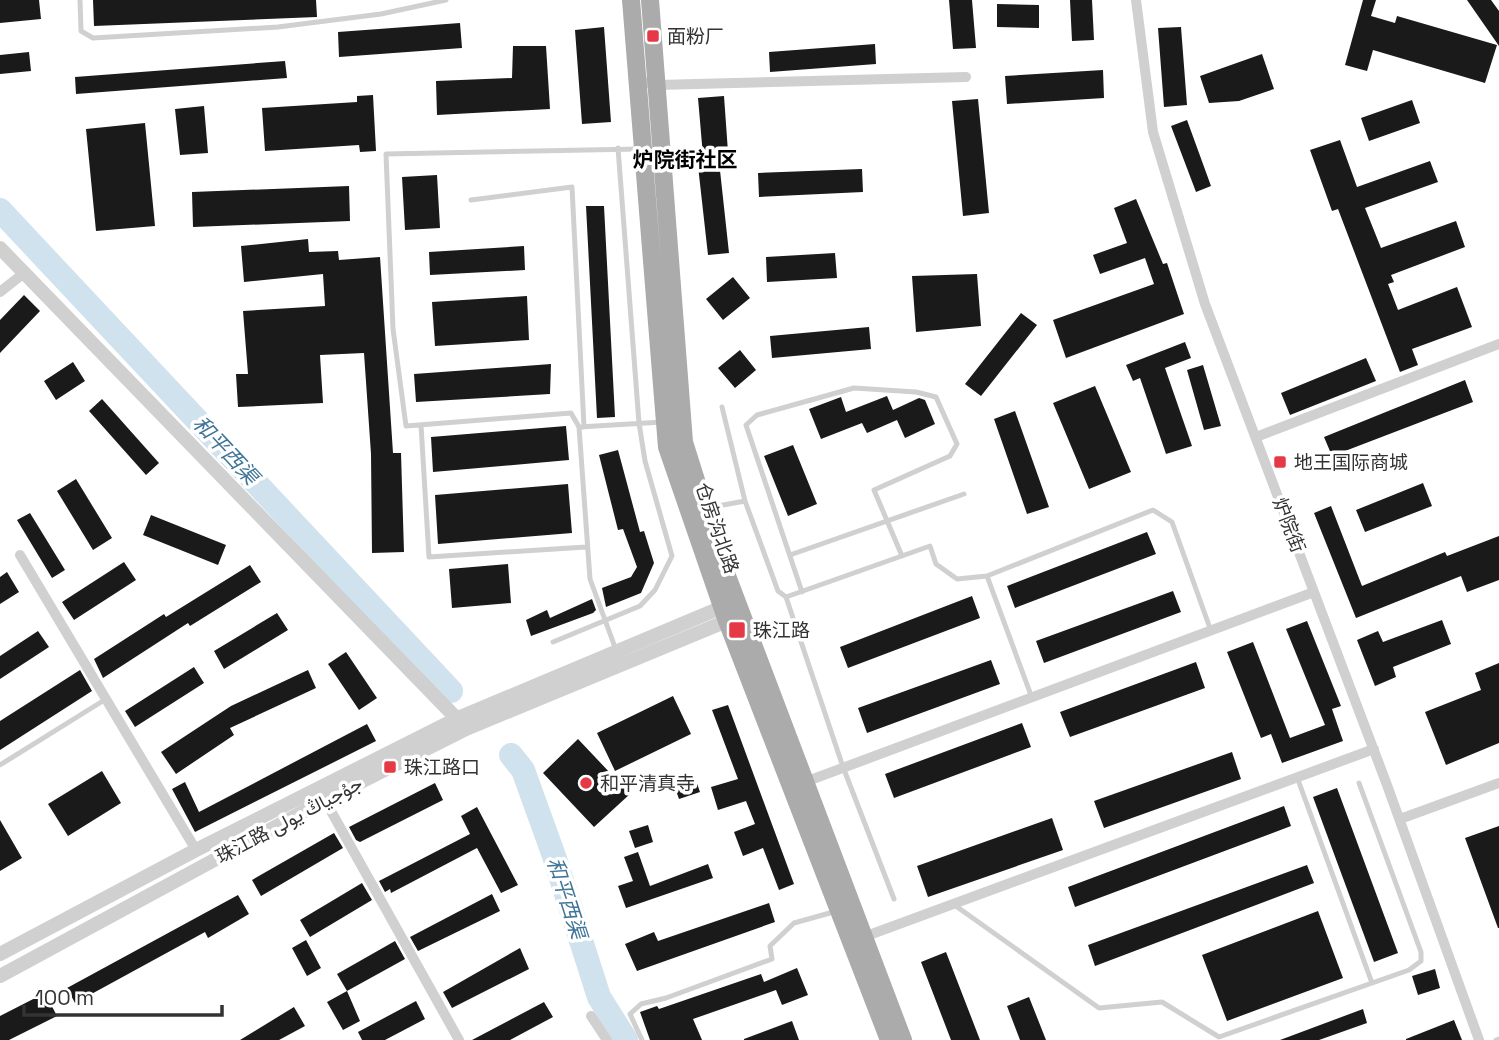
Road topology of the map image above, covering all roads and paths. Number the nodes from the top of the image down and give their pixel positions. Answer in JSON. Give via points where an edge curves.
{"nodes":[{"id":1,"x":80,"y":0,"type":"edge"},
{"id":2,"x":446,"y":0,"type":"edge"},
{"id":3,"x":631,"y":0,"type":"edge"},
{"id":4,"x":650,"y":0,"type":"edge"},
{"id":5,"x":1136,"y":0,"type":"edge"},
{"id":6,"x":967,"y":77,"type":"dead end"},
{"id":7,"x":637,"y":80,"type":"junction"},
{"id":8,"x":657,"y":85,"type":"junction"},
{"id":9,"x":618,"y":148,"type":"junction"},
{"id":10,"x":643,"y":149,"type":"junction"},
{"id":11,"x":471,"y":200,"type":"dead end"},
{"id":12,"x":0,"y":248,"type":"edge"},
{"id":13,"x":24,"y":273,"type":"junction"},
{"id":14,"x":0,"y":292,"type":"edge"},
{"id":15,"x":1499,"y":344,"type":"edge"},
{"id":16,"x":722,"y":407,"type":"dead end"},
{"id":17,"x":665,"y":422,"type":"junction"},
{"id":18,"x":639,"y":423,"type":"junction"},
{"id":19,"x":421,"y":425,"type":"junction"},
{"id":20,"x":582,"y":427,"type":"junction"},
{"id":21,"x":1256,"y":437,"type":"junction"},
{"id":22,"x":964,"y":494,"type":"dead end"},
{"id":23,"x":745,"y":501,"type":"junction"},
{"id":24,"x":705,"y":509,"type":"junction"},
{"id":25,"x":887,"y":521,"type":"junction"},
{"id":26,"x":586,"y":547,"type":"junction"},
{"id":27,"x":20,"y":555,"type":"dead end"},
{"id":28,"x":790,"y":555,"type":"junction"},
{"id":29,"x":902,"y":556,"type":"junction"},
{"id":30,"x":987,"y":576,"type":"junction"},
{"id":31,"x":802,"y":592,"type":"junction"},
{"id":32,"x":1314,"y":592,"type":"junction"},
{"id":33,"x":786,"y":597,"type":"junction"},
{"id":34,"x":732,"y":611,"type":"junction"},
{"id":35,"x":605,"y":620,"type":"junction"},
{"id":36,"x":1212,"y":631,"type":"junction"},
{"id":37,"x":553,"y":642,"type":"dead end"},
{"id":38,"x":616,"y":650,"type":"junction"},
{"id":39,"x":1032,"y":698,"type":"junction"},
{"id":40,"x":106,"y":699,"type":"junction"},
{"id":41,"x":462,"y":723,"type":"junction"},
{"id":42,"x":1374,"y":749,"type":"junction"},
{"id":43,"x":0,"y":765,"type":"edge"},
{"id":44,"x":843,"y":767,"type":"junction"},
{"id":45,"x":1297,"y":777,"type":"junction"},
{"id":46,"x":805,"y":782,"type":"junction"},
{"id":47,"x":1359,"y":783,"type":"dead end"},
{"id":48,"x":1499,"y":783,"type":"edge"},
{"id":49,"x":322,"y":795,"type":"junction"},
{"id":50,"x":1400,"y":819,"type":"junction"},
{"id":51,"x":196,"y":850,"type":"junction"},
{"id":52,"x":894,"y":899,"type":"dead end"},
{"id":53,"x":953,"y":904,"type":"junction"},
{"id":54,"x":840,"y":910,"type":"junction"},
{"id":55,"x":858,"y":939,"type":"junction"},
{"id":56,"x":0,"y":954,"type":"edge"},
{"id":57,"x":0,"y":976,"type":"edge"},
{"id":58,"x":1371,"y":983,"type":"junction"},
{"id":59,"x":591,"y":1016,"type":"dead end"},
{"id":60,"x":459,"y":1040,"type":"edge"},
{"id":61,"x":607,"y":1040,"type":"edge"},
{"id":62,"x":642,"y":1040,"type":"edge"},
{"id":63,"x":889,"y":1040,"type":"edge"},
{"id":64,"x":903,"y":1040,"type":"edge"},
{"id":65,"x":1479,"y":1040,"type":"edge"}],
"edges":[{"from":1,"to":2,"type":"lane","via":[[82,31],[93,38],[278,27],[381,15]]},
{"from":3,"to":7,"type":"main road","name":"仓房沟北路"},
{"from":4,"to":8,"type":"main road","name":"仓房沟北路"},
{"from":5,"to":21,"type":"street","name":"炉院街","via":[[1153,132],[1205,304]]},
{"from":6,"to":8,"type":"street"},
{"from":7,"to":8,"type":"street"},
{"from":7,"to":10,"type":"main road","name":"仓房沟北路"},
{"from":8,"to":24,"type":"main road","name":"仓房沟北路","via":[[684,442]]},
{"from":9,"to":10,"type":"lane"},
{"from":9,"to":18,"type":"lane"},
{"from":9,"to":19,"type":"lane","via":[[386,154],[393,329],[406,426]]},
{"from":10,"to":17,"type":"main road","name":"仓房沟北路"},
{"from":11,"to":20,"type":"lane","via":[[572,187]]},
{"from":12,"to":13,"type":"street"},
{"from":13,"to":14,"type":"street"},
{"from":13,"to":41,"type":"street"},
{"from":15,"to":21,"type":"street"},
{"from":16,"to":23,"type":"lane"},
{"from":17,"to":18,"type":"lane"},
{"from":17,"to":34,"type":"main road","name":"仓房沟北路","via":[[667,447]]},
{"from":18,"to":20,"type":"lane"},
{"from":18,"to":35,"type":"lane","via":[[672,556],[655,590],[639,606]]},
{"from":19,"to":20,"type":"lane","via":[[572,413]]},
{"from":19,"to":26,"type":"lane","via":[[429,557]]},
{"from":20,"to":26,"type":"lane"},
{"from":21,"to":32,"type":"street","name":"炉院街"},
{"from":22,"to":25,"type":"lane"},
{"from":23,"to":24,"type":"lane"},
{"from":23,"to":33,"type":"lane","via":[[778,592]]},
{"from":24,"to":34,"type":"main road","name":"仓房沟北路"},
{"from":25,"to":28,"type":"lane"},
{"from":25,"to":28,"type":"lane","via":[[874,490],[950,456],[957,444],[936,397],[854,388],[757,415],[746,425]]},
{"from":25,"to":29,"type":"lane"},
{"from":26,"to":35,"type":"lane","via":[[590,579]]},
{"from":27,"to":40,"type":"street"},
{"from":28,"to":31,"type":"lane"},
{"from":29,"to":30,"type":"lane","via":[[930,546],[936,564],[957,579]]},
{"from":29,"to":31,"type":"lane"},
{"from":30,"to":36,"type":"lane","via":[[1153,510],[1172,522]]},
{"from":30,"to":39,"type":"lane"},
{"from":31,"to":33,"type":"lane"},
{"from":32,"to":36,"type":"street"},
{"from":32,"to":42,"type":"street","name":"炉院街"},
{"from":33,"to":44,"type":"lane"},
{"from":34,"to":38,"type":"street","name":"珠江路 جۇجياڭ يولى"},
{"from":34,"to":41,"type":"street","name":"珠江路 جۇجياڭ يولى"},
{"from":34,"to":46,"type":"main road","name":"仓房沟北路"},
{"from":34,"to":54,"type":"main road","name":"仓房沟北路"},
{"from":35,"to":37,"type":"lane"},
{"from":35,"to":38,"type":"lane"},
{"from":36,"to":39,"type":"street"},
{"from":38,"to":41,"type":"street","name":"珠江路 جۇجياڭ يولى"},
{"from":39,"to":44,"type":"street"},
{"from":40,"to":43,"type":"lane"},
{"from":40,"to":51,"type":"street"},
{"from":41,"to":49,"type":"street","name":"珠江路 جۇجياڭ يولى"},
{"from":42,"to":45,"type":"street"},
{"from":42,"to":50,"type":"street","name":"炉院街"},
{"from":44,"to":46,"type":"street"},
{"from":44,"to":52,"type":"lane"},
{"from":45,"to":53,"type":"street"},
{"from":45,"to":58,"type":"lane"},
{"from":46,"to":55,"type":"main road","name":"仓房沟北路"},
{"from":47,"to":58,"type":"lane","via":[[1422,952],[1421,961],[1409,970]]},
{"from":48,"to":50,"type":"street"},
{"from":49,"to":51,"type":"street","name":"珠江路 جۇجياڭ يولى"},
{"from":49,"to":57,"type":"street","name":"珠江路 جۇجياڭ يولى"},
{"from":49,"to":60,"type":"street"},
{"from":50,"to":65,"type":"street","name":"炉院街"},
{"from":51,"to":56,"type":"street","name":"珠江路 جۇجياڭ يولى"},
{"from":53,"to":55,"type":"street"},
{"from":53,"to":58,"type":"lane","via":[[1099,1008],[1162,1002],[1219,1037]]},
{"from":54,"to":55,"type":"main road","name":"仓房沟北路"},
{"from":54,"to":62,"type":"lane","via":[[789,927],[770,946],[772,959],[641,1004],[630,1014]]},
{"from":55,"to":63,"type":"main road","name":"仓房沟北路"},
{"from":55,"to":64,"type":"main road","name":"仓房沟北路"},
{"from":59,"to":61,"type":"street"}]}
